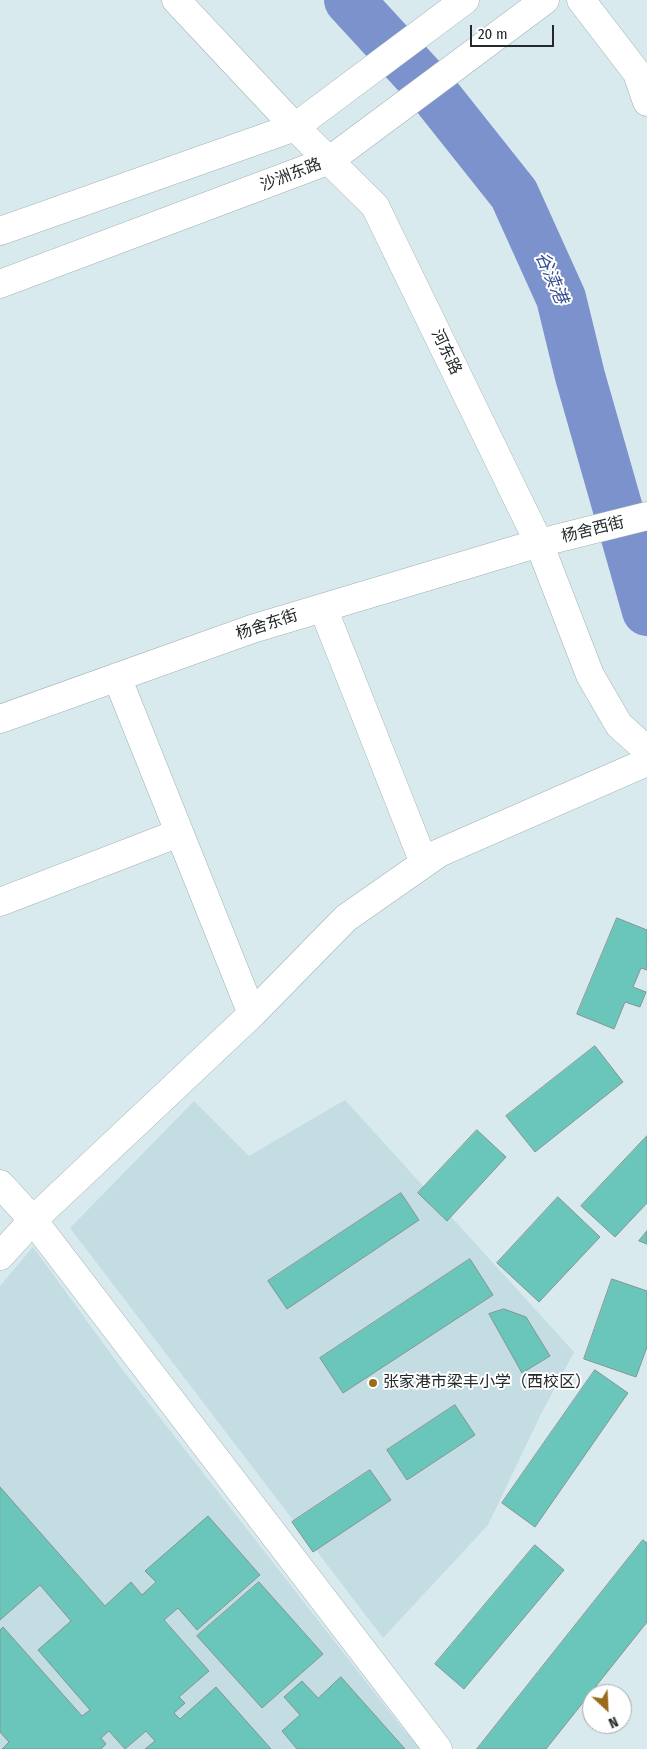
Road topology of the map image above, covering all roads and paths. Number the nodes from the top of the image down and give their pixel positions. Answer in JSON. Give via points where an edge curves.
{"nodes":[{"id":1,"x":176,"y":0,"type":"edge"},
{"id":2,"x":465,"y":0,"type":"edge"},
{"id":3,"x":581,"y":0,"type":"edge"},
{"id":4,"x":536,"y":3,"type":"edge"},
{"id":5,"x":642,"y":72,"type":"edge"},
{"id":6,"x":647,"y":102,"type":"edge"},
{"id":7,"x":295,"y":127,"type":"junction"},
{"id":8,"x":330,"y":160,"type":"junction"},
{"id":9,"x":0,"y":231,"type":"edge"},
{"id":10,"x":0,"y":284,"type":"edge"},
{"id":11,"x":647,"y":516,"type":"edge"},
{"id":12,"x":539,"y":544,"type":"junction"},
{"id":13,"x":323,"y":608,"type":"junction"},
{"id":14,"x":117,"y":677,"type":"junction"},
{"id":15,"x":2,"y":711,"type":"edge"},
{"id":16,"x":647,"y":750,"type":"edge"},
{"id":17,"x":647,"y":762,"type":"edge"},
{"id":18,"x":179,"y":833,"type":"junction"},
{"id":19,"x":424,"y":863,"type":"junction"},
{"id":20,"x":0,"y":902,"type":"edge"},
{"id":21,"x":252,"y":1014,"type":"junction"},
{"id":22,"x":0,"y":1184,"type":"edge"},
{"id":23,"x":33,"y":1220,"type":"junction"},
{"id":24,"x":0,"y":1256,"type":"edge"},
{"id":25,"x":438,"y":1749,"type":"edge"}],
"edges":[{"from":1,"to":7,"type":"street","name":"河东路"},
{"from":2,"to":7,"type":"street"},
{"from":3,"to":5,"type":"street"},
{"from":4,"to":8,"type":"street","name":"沙洲东路"},
{"from":5,"to":6,"type":"street"},
{"from":7,"to":8,"type":"street","name":"河东路"},
{"from":7,"to":9,"type":"street"},
{"from":8,"to":10,"type":"street","name":"沙洲东路"},
{"from":8,"to":12,"type":"street","name":"河东路","via":[[375,206]]},
{"from":11,"to":12,"type":"street","name":"杨舍西街"},
{"from":12,"to":13,"type":"street","name":"杨舍东街"},
{"from":12,"to":16,"type":"street","name":"河东路","via":[[590,675],[619,725]]},
{"from":13,"to":14,"type":"street","name":"杨舍东街","via":[[252,629]]},
{"from":13,"to":19,"type":"street"},
{"from":14,"to":15,"type":"street","name":"杨舍东街"},
{"from":14,"to":18,"type":"street"},
{"from":17,"to":19,"type":"street","via":[[448,849]]},
{"from":18,"to":20,"type":"street"},
{"from":18,"to":21,"type":"street"},
{"from":19,"to":21,"type":"street","via":[[346,918]]},
{"from":21,"to":23,"type":"street"},
{"from":22,"to":23,"type":"street"},
{"from":23,"to":24,"type":"street"},
{"from":23,"to":25,"type":"street"}]}
